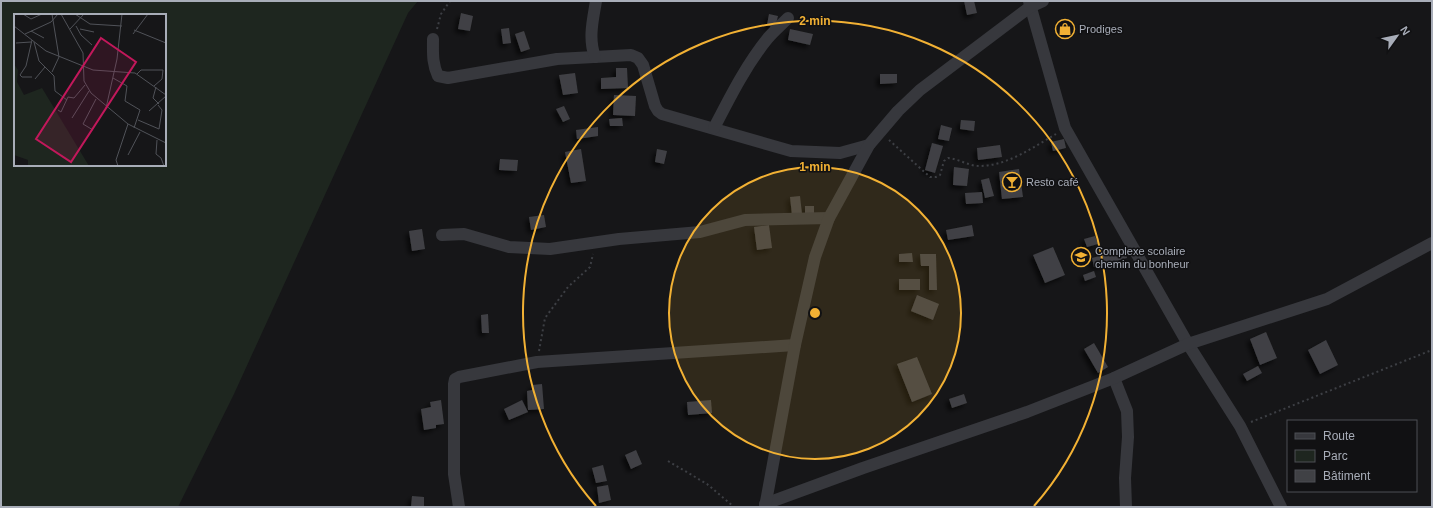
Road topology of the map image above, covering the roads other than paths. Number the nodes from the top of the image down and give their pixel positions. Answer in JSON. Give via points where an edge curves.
{"nodes":[{"id":1,"x":596,"y":1,"type":"edge"},
{"id":2,"x":1043,"y":1,"type":"edge"},
{"id":3,"x":1030,"y":4,"type":"edge"},
{"id":4,"x":788,"y":18,"type":"dead end"},
{"id":5,"x":433,"y":39,"type":"road end"},
{"id":6,"x":595,"y":57,"type":"junction"},
{"id":7,"x":714,"y":128,"type":"junction"},
{"id":8,"x":869,"y":145,"type":"junction"},
{"id":9,"x":829,"y":218,"type":"junction"},
{"id":10,"x":442,"y":235,"type":"dead end"},
{"id":11,"x":1432,"y":243,"type":"edge"},
{"id":12,"x":1188,"y":344,"type":"junction"},
{"id":13,"x":796,"y":345,"type":"junction"},
{"id":14,"x":1114,"y":378,"type":"junction"},
{"id":15,"x":765,"y":506,"type":"edge"},
{"id":16,"x":459,"y":507,"type":"edge"},
{"id":17,"x":1126,"y":507,"type":"edge"},
{"id":18,"x":1281,"y":507,"type":"edge"}],
"edges":[{"from":1,"to":6,"type":"street","via":[[591,34]]},
{"from":2,"to":3,"type":"street"},
{"from":3,"to":8,"type":"street","via":[[920,90]]},
{"from":3,"to":12,"type":"street","via":[[1065,128]]},
{"from":4,"to":7,"type":"street","via":[[769,37],[751,63]]},
{"from":5,"to":6,"type":"street","via":[[434,68],[438,76],[448,78],[557,59]]},
{"from":6,"to":7,"type":"street","via":[[631,55],[638,58],[643,65],[658,111]]},
{"from":7,"to":8,"type":"street","via":[[791,150],[840,153]]},
{"from":8,"to":9,"type":"street"},
{"from":9,"to":10,"type":"street","via":[[745,220],[700,232],[619,239],[550,250],[509,247],[464,234]]},
{"from":9,"to":13,"type":"street","via":[[815,257]]},
{"from":11,"to":12,"type":"street","via":[[1328,299]]},
{"from":12,"to":14,"type":"street"},
{"from":12,"to":18,"type":"street","via":[[1240,426]]},
{"from":13,"to":15,"type":"street"},
{"from":13,"to":16,"type":"street","via":[[536,362],[459,377],[454,384],[454,474]]},
{"from":14,"to":15,"type":"street"},
{"from":14,"to":17,"type":"street","via":[[1127,411]]}]}
